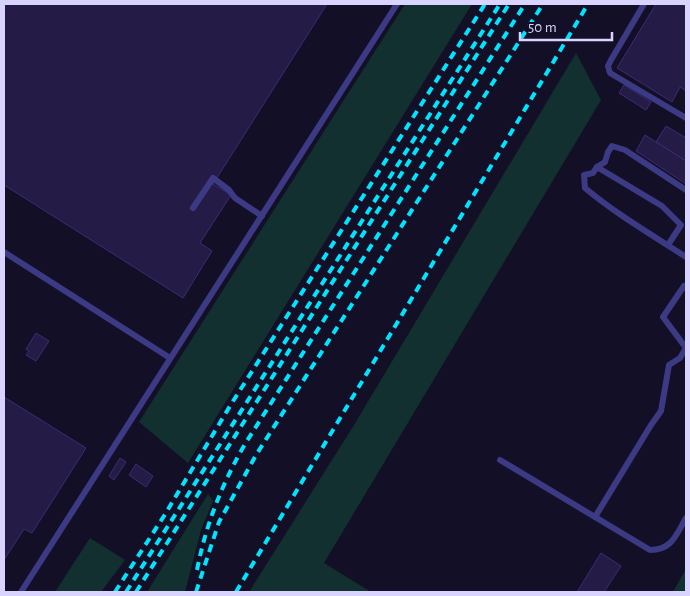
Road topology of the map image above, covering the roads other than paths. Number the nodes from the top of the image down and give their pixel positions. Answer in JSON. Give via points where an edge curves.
{"nodes":[{"id":1,"x":397,"y":4,"type":"edge"},
{"id":2,"x":644,"y":4,"type":"edge"},
{"id":3,"x":686,"y":118,"type":"edge"},
{"id":4,"x":597,"y":167,"type":"junction"},
{"id":5,"x":686,"y":190,"type":"edge"},
{"id":6,"x":193,"y":208,"type":"dead end"},
{"id":7,"x":262,"y":216,"type":"junction"},
{"id":8,"x":684,"y":227,"type":"edge"},
{"id":9,"x":668,"y":245,"type":"junction"},
{"id":10,"x":4,"y":252,"type":"edge"},
{"id":11,"x":686,"y":257,"type":"edge"},
{"id":12,"x":684,"y":286,"type":"dead end"},
{"id":13,"x":170,"y":358,"type":"junction"},
{"id":14,"x":500,"y":460,"type":"dead end"},
{"id":15,"x":595,"y":517,"type":"junction"},
{"id":16,"x":686,"y":518,"type":"edge"},
{"id":17,"x":21,"y":592,"type":"edge"}],
"edges":[{"from":1,"to":7,"type":"lane"},
{"from":2,"to":3,"type":"lane","via":[[610,60],[610,73]]},
{"from":4,"to":5,"type":"lane","via":[[605,162],[612,146],[625,150]]},
{"from":4,"to":8,"type":"lane","via":[[662,206]]},
{"from":4,"to":9,"type":"lane","via":[[593,173],[584,175],[585,188]]},
{"from":6,"to":7,"type":"lane","via":[[213,178]]},
{"from":7,"to":13,"type":"lane"},
{"from":8,"to":9,"type":"lane"},
{"from":9,"to":11,"type":"lane"},
{"from":10,"to":13,"type":"lane"},
{"from":12,"to":15,"type":"lane","via":[[663,317],[686,348],[680,358],[669,365],[661,411]]},
{"from":13,"to":17,"type":"lane"},
{"from":14,"to":15,"type":"lane"},
{"from":15,"to":16,"type":"lane","via":[[650,550],[670,545]]}]}
